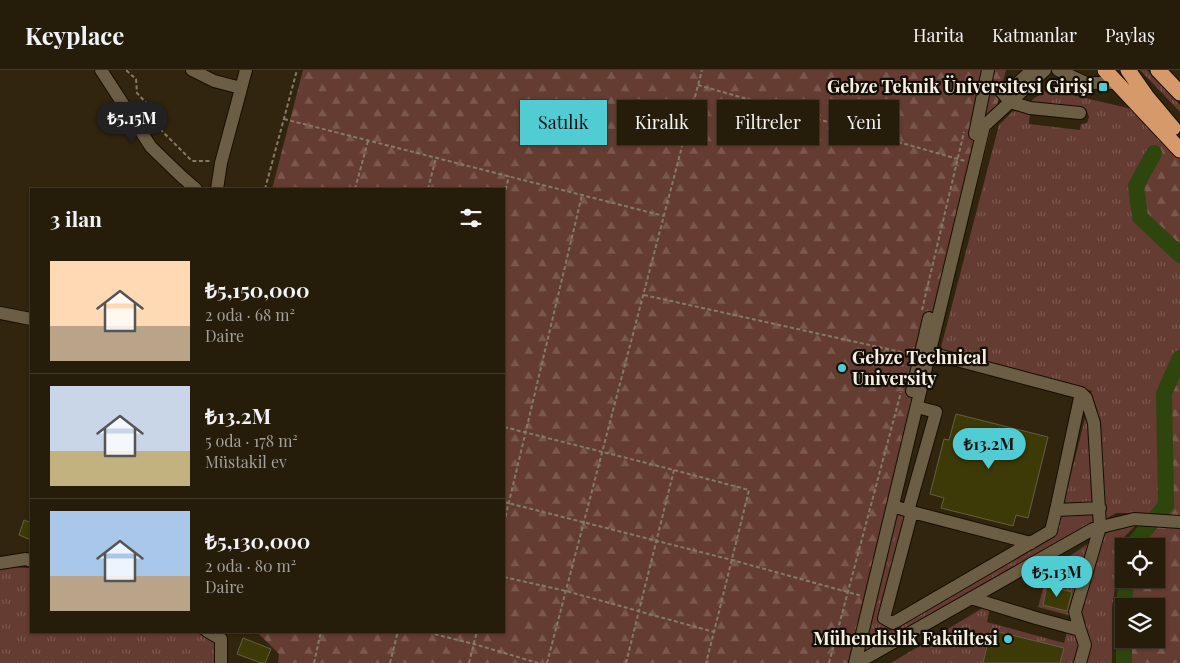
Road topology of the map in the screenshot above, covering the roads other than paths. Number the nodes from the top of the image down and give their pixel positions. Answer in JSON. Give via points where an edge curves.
{"nodes":[{"id":1,"x":101,"y":70,"type":"edge"},
{"id":2,"x":192,"y":70,"type":"edge"},
{"id":3,"x":246,"y":70,"type":"edge"},
{"id":4,"x":988,"y":70,"type":"edge"},
{"id":5,"x":1032,"y":70,"type":"edge"},
{"id":6,"x":1045,"y":70,"type":"edge"},
{"id":7,"x":1058,"y":70,"type":"edge"},
{"id":8,"x":1105,"y":70,"type":"edge"},
{"id":9,"x":1128,"y":70,"type":"edge"},
{"id":10,"x":1132,"y":70,"type":"edge"},
{"id":11,"x":1158,"y":70,"type":"edge"},
{"id":12,"x":1165,"y":70,"type":"edge"},
{"id":13,"x":1117,"y":83,"type":"junction"},
{"id":14,"x":1180,"y":84,"type":"edge"},
{"id":15,"x":242,"y":88,"type":"junction"},
{"id":16,"x":1180,"y":93,"type":"edge"},
{"id":17,"x":1005,"y":96,"type":"junction"},
{"id":18,"x":1080,"y":113,"type":"dead end"},
{"id":19,"x":978,"y":121,"type":"junction"},
{"id":20,"x":1180,"y":122,"type":"edge"},
{"id":21,"x":1180,"y":137,"type":"edge"},
{"id":22,"x":1180,"y":150,"type":"edge"},
{"id":23,"x":195,"y":188,"type":"edge"},
{"id":24,"x":217,"y":188,"type":"edge"},
{"id":25,"x":0,"y":313,"type":"edge"},
{"id":26,"x":30,"y":319,"type":"edge"},
{"id":27,"x":925,"y":354,"type":"junction"},
{"id":28,"x":1081,"y":393,"type":"junction"},
{"id":29,"x":917,"y":407,"type":"junction"},
{"id":30,"x":893,"y":506,"type":"junction"},
{"id":31,"x":1100,"y":508,"type":"junction"},
{"id":32,"x":1056,"y":510,"type":"junction"},
{"id":33,"x":910,"y":512,"type":"junction"},
{"id":34,"x":1180,"y":522,"type":"edge"},
{"id":35,"x":1100,"y":527,"type":"junction"},
{"id":36,"x":1031,"y":542,"type":"junction"},
{"id":37,"x":30,"y":560,"type":"edge"},
{"id":38,"x":0,"y":563,"type":"edge"},
{"id":39,"x":971,"y":598,"type":"junction"},
{"id":40,"x":1080,"y":630,"type":"junction"},
{"id":41,"x":210,"y":633,"type":"edge"},
{"id":42,"x":221,"y":663,"type":"edge"},
{"id":43,"x":847,"y":663,"type":"edge"},
{"id":44,"x":856,"y":663,"type":"edge"},
{"id":45,"x":1080,"y":663,"type":"edge"}],
"edges":[{"from":1,"to":23,"type":"street","via":[[150,147]]},
{"from":2,"to":15,"type":"street","via":[[214,81]]},
{"from":3,"to":15,"type":"street"},
{"from":4,"to":19,"type":"street"},
{"from":5,"to":17,"type":"street"},
{"from":6,"to":17,"type":"street"},
{"from":7,"to":13,"type":"street","via":[[1086,83]]},
{"from":8,"to":13,"type":"highway"},
{"from":9,"to":21,"type":"highway"},
{"from":10,"to":20,"type":"highway"},
{"from":11,"to":16,"type":"highway"},
{"from":12,"to":14,"type":"highway"},
{"from":13,"to":22,"type":"highway"},
{"from":15,"to":24,"type":"street"},
{"from":17,"to":18,"type":"street","via":[[1030,108]]},
{"from":17,"to":19,"type":"street"},
{"from":17,"to":27,"type":"street","via":[[984,126]]},
{"from":19,"to":27,"type":"street"},
{"from":25,"to":26,"type":"street"},
{"from":27,"to":28,"type":"street"},
{"from":27,"to":29,"type":"street"},
{"from":27,"to":43,"type":"street"},
{"from":28,"to":31,"type":"street","via":[[1086,398],[1094,423]]},
{"from":28,"to":32,"type":"street"},
{"from":29,"to":30,"type":"street"},
{"from":29,"to":33,"type":"street","via":[[936,412]]},
{"from":30,"to":33,"type":"street"},
{"from":30,"to":44,"type":"street"},
{"from":31,"to":32,"type":"street"},
{"from":31,"to":35,"type":"street"},
{"from":32,"to":36,"type":"street","via":[[1050,531]]},
{"from":33,"to":36,"type":"street"},
{"from":33,"to":36,"type":"street","via":[[884,618],[893,623]]},
{"from":34,"to":35,"type":"street","via":[[1134,519]]},
{"from":35,"to":39,"type":"street"},
{"from":35,"to":40,"type":"street","via":[[1076,612]]},
{"from":37,"to":38,"type":"street","via":[[26,558]]},
{"from":39,"to":40,"type":"street"},
{"from":39,"to":44,"type":"street"},
{"from":40,"to":45,"type":"street","via":[[1085,645]]},
{"from":41,"to":42,"type":"street","via":[[221,639]]}]}
